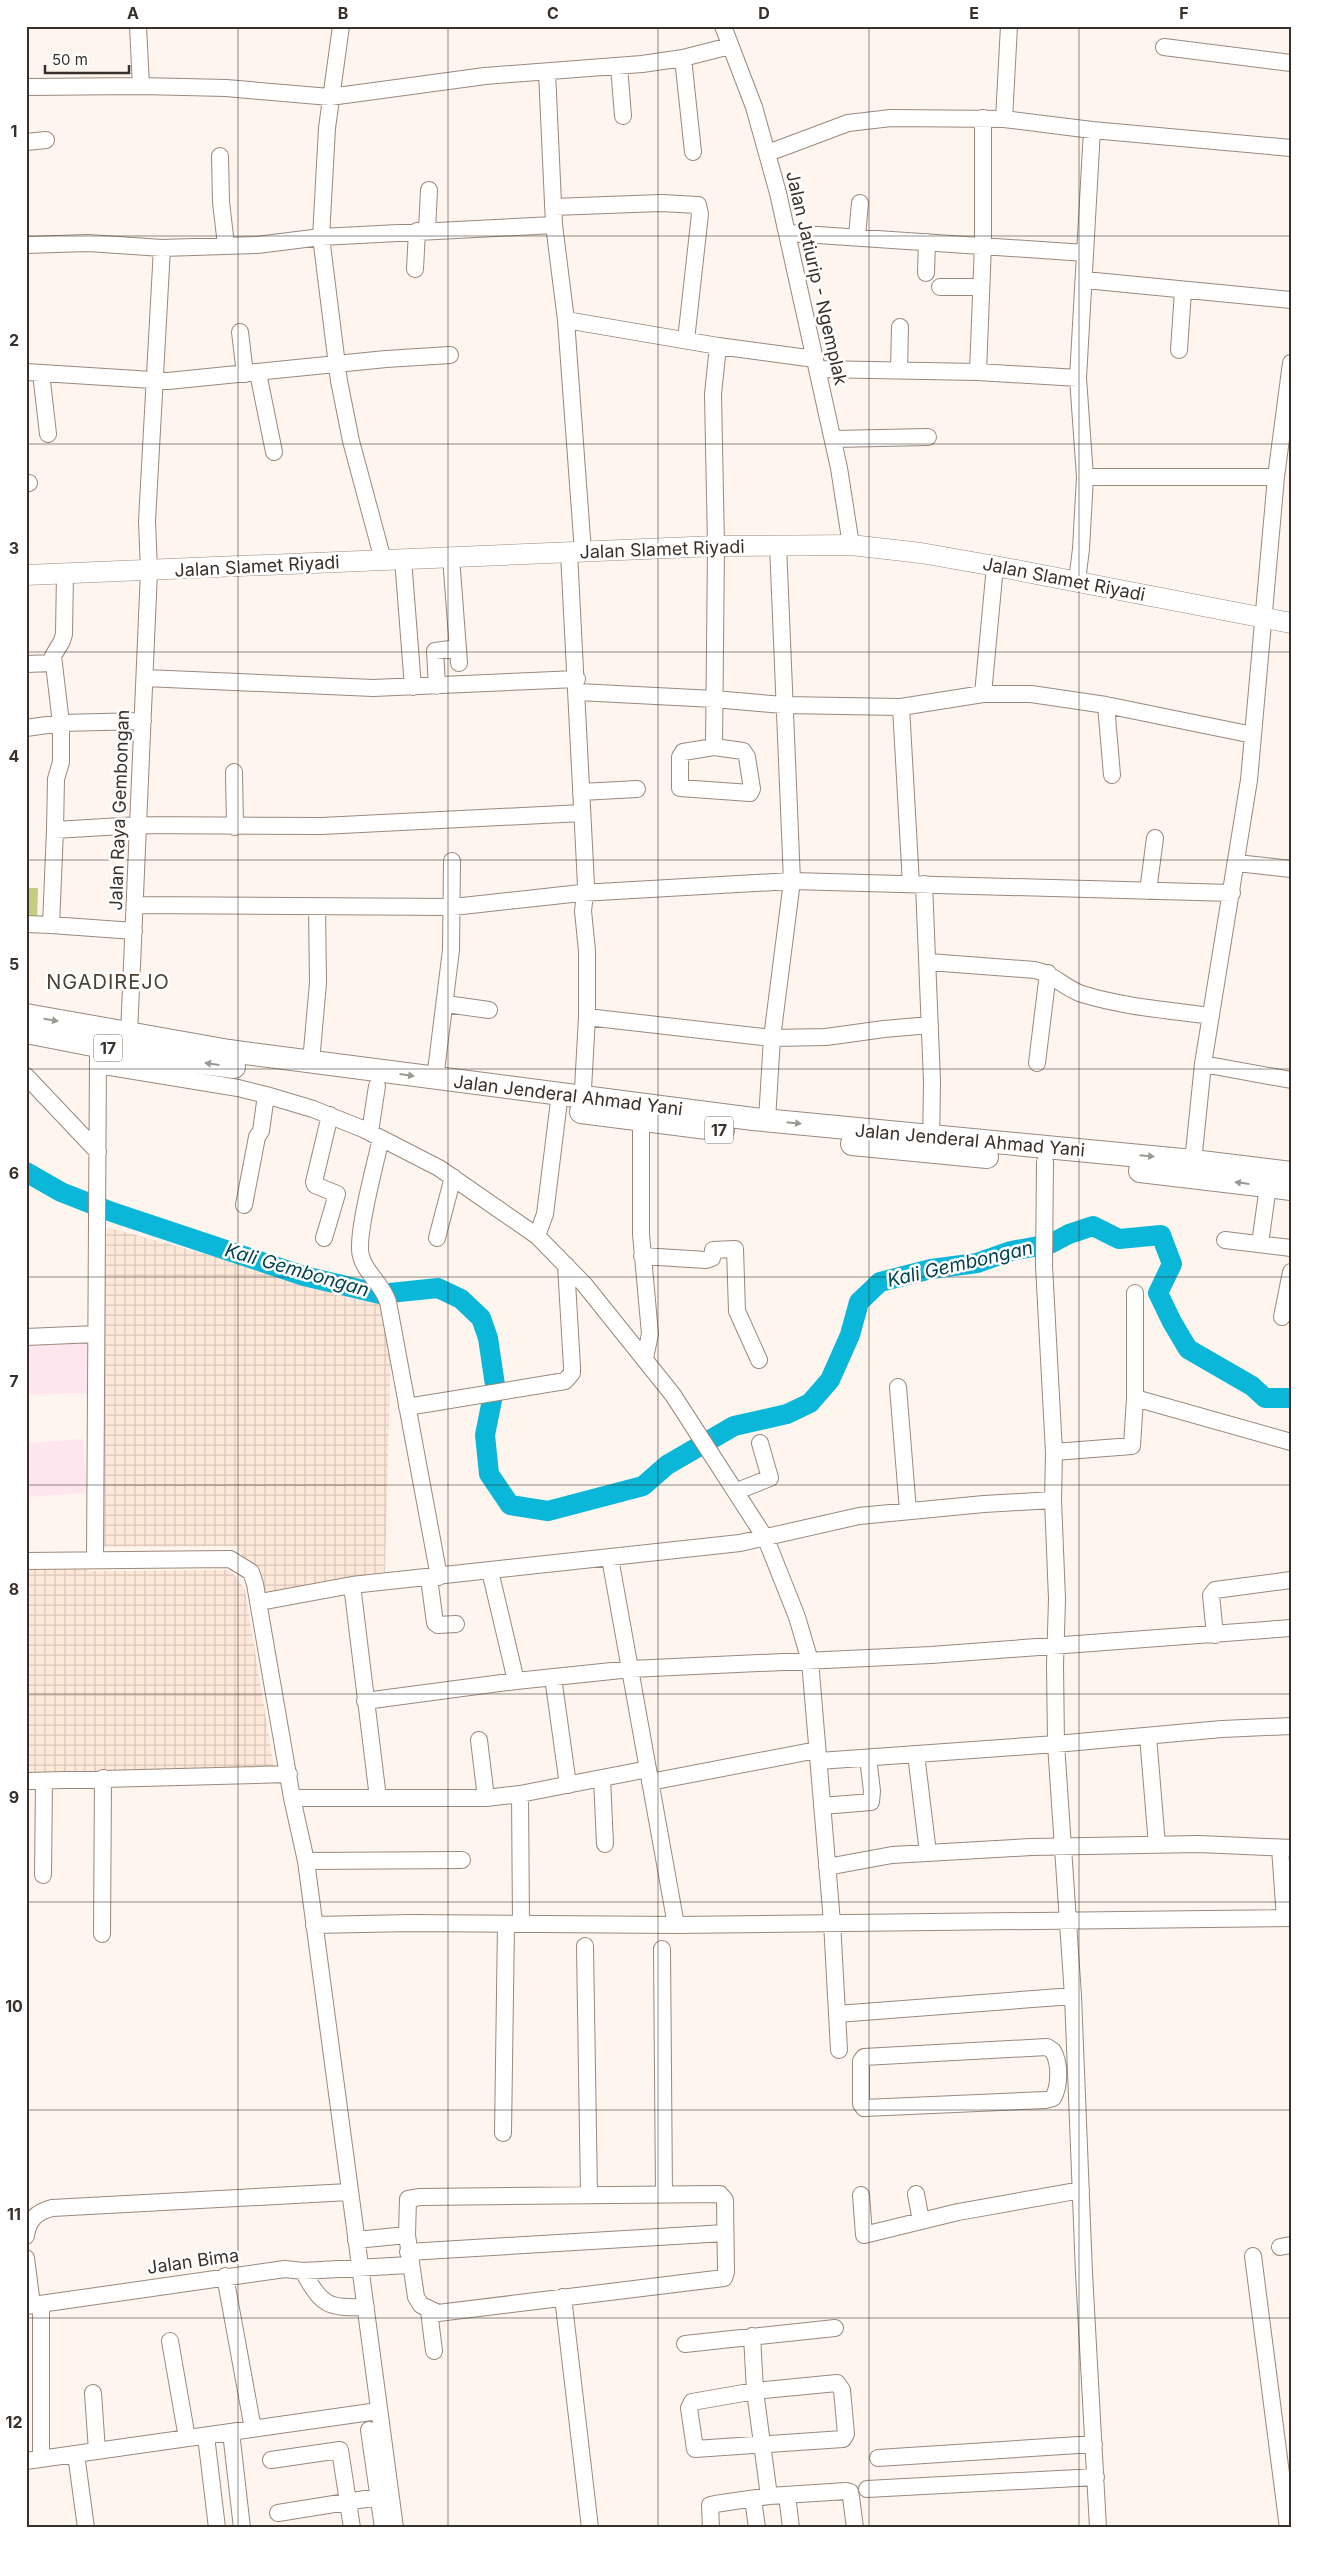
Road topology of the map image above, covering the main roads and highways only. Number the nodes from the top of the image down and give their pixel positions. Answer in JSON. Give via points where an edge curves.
{"nodes":[{"id":1,"x":26,"y":575,"type":"edge"},
{"id":2,"x":1291,"y":623,"type":"edge"},
{"id":3,"x":26,"y":1015,"type":"edge"},
{"id":4,"x":26,"y":1032,"type":"edge"},
{"id":5,"x":127,"y":1042,"type":"junction"},
{"id":6,"x":99,"y":1047,"type":"junction"},
{"id":7,"x":558,"y":1101,"type":"junction"},
{"id":8,"x":583,"y":1104,"type":"junction"},
{"id":9,"x":931,"y":1144,"type":"junction"},
{"id":10,"x":1192,"y":1169,"type":"junction"},
{"id":11,"x":1291,"y":1173,"type":"edge"},
{"id":12,"x":1291,"y":1189,"type":"edge"}],
"edges":[{"from":1,"to":2,"type":"main road","name":"Jalan Slamet Riyadi","via":[[716,546],[851,545],[922,553]]},
{"from":3,"to":6,"type":"highway","name":"Jalan Jenderal Ahmad Yani","number":"17","one_way":true},
{"from":4,"to":6,"type":"highway","name":"Jalan Jenderal Ahmad Yani","number":"17"},
{"from":5,"to":6,"type":"highway","name":"Jalan Jenderal Ahmad Yani","number":"17"},
{"from":5,"to":7,"type":"highway","name":"Jalan Jenderal Ahmad Yani","number":"17","one_way":true,"via":[[311,1062],[435,1079]]},
{"from":7,"to":5,"type":"highway","name":"Jalan Jenderal Ahmad Yani","number":"17","one_way":true,"via":[[377,1086]]},
{"from":7,"to":8,"type":"highway","name":"Jalan Jenderal Ahmad Yani","number":"17"},
{"from":8,"to":9,"type":"highway","name":"Jalan Jenderal Ahmad Yani","number":"17","one_way":true,"via":[[767,1120]]},
{"from":8,"to":9,"type":"highway","name":"Jalan Jenderal Ahmad Yani","number":"17","via":[[641,1120],[766,1136]]},
{"from":9,"to":10,"type":"highway","name":"Jalan Jenderal Ahmad Yani","number":"17","one_way":true},
{"from":9,"to":10,"type":"highway","name":"Jalan Jenderal Ahmad Yani","number":"17","via":[[1044,1162]]},
{"from":10,"to":11,"type":"highway","name":"Jalan Jenderal Ahmad Yani","number":"17"},
{"from":12,"to":10,"type":"highway","name":"Jalan Jenderal Ahmad Yani","number":"17","one_way":true}]}
